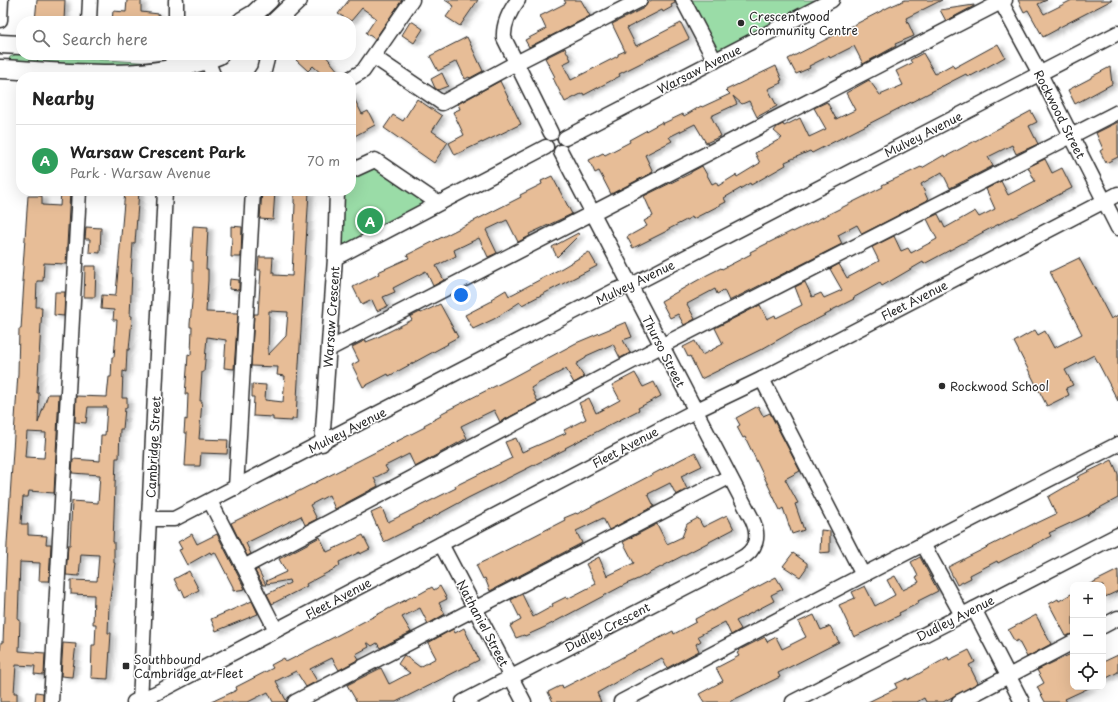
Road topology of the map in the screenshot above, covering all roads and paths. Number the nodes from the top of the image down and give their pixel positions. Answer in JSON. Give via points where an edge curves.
{"nodes":[{"id":1,"x":1,"y":0,"type":"edge"},
{"id":2,"x":90,"y":0,"type":"edge"},
{"id":3,"x":176,"y":0,"type":"edge"},
{"id":4,"x":269,"y":0,"type":"edge"},
{"id":5,"x":298,"y":0,"type":"edge"},
{"id":6,"x":412,"y":0,"type":"edge"},
{"id":7,"x":518,"y":0,"type":"edge"},
{"id":8,"x":640,"y":0,"type":"edge"},
{"id":9,"x":683,"y":0,"type":"edge"},
{"id":10,"x":832,"y":0,"type":"edge"},
{"id":11,"x":1002,"y":1,"type":"edge"},
{"id":12,"x":89,"y":16,"type":"edge"},
{"id":13,"x":176,"y":16,"type":"edge"},
{"id":14,"x":251,"y":16,"type":"edge"},
{"id":15,"x":281,"y":16,"type":"edge"},
{"id":16,"x":0,"y":20,"type":"edge"},
{"id":17,"x":1118,"y":34,"type":"edge"},
{"id":18,"x":0,"y":44,"type":"edge"},
{"id":19,"x":16,"y":45,"type":"edge"},
{"id":20,"x":374,"y":57,"type":"junction"},
{"id":21,"x":200,"y":60,"type":"edge"},
{"id":22,"x":212,"y":60,"type":"edge"},
{"id":23,"x":267,"y":60,"type":"edge"},
{"id":24,"x":715,"y":60,"type":"junction"},
{"id":25,"x":516,"y":63,"type":"junction"},
{"id":26,"x":172,"y":67,"type":"edge"},
{"id":27,"x":0,"y":69,"type":"edge"},
{"id":28,"x":42,"y":72,"type":"edge"},
{"id":29,"x":136,"y":72,"type":"edge"},
{"id":30,"x":214,"y":72,"type":"edge"},
{"id":31,"x":263,"y":72,"type":"edge"},
{"id":32,"x":1040,"y":74,"type":"junction"},
{"id":33,"x":356,"y":75,"type":"edge"},
{"id":34,"x":1118,"y":112,"type":"edge"},
{"id":35,"x":551,"y":133,"type":"junction"},
{"id":36,"x":1071,"y":136,"type":"junction"},
{"id":37,"x":565,"y":138,"type":"junction"},
{"id":38,"x":546,"y":147,"type":"junction"},
{"id":39,"x":561,"y":152,"type":"junction"},
{"id":40,"x":356,"y":169,"type":"edge"},
{"id":41,"x":1118,"y":194,"type":"edge"},
{"id":42,"x":79,"y":196,"type":"edge"},
{"id":43,"x":165,"y":196,"type":"edge"},
{"id":44,"x":253,"y":196,"type":"edge"},
{"id":45,"x":337,"y":196,"type":"edge"},
{"id":46,"x":1104,"y":201,"type":"junction"},
{"id":47,"x":438,"y":203,"type":"junction"},
{"id":48,"x":593,"y":213,"type":"junction"},
{"id":49,"x":1118,"y":228,"type":"edge"},
{"id":50,"x":335,"y":258,"type":"junction"},
{"id":51,"x":630,"y":286,"type":"junction"},
{"id":52,"x":661,"y":346,"type":"junction"},
{"id":53,"x":329,"y":349,"type":"junction"},
{"id":54,"x":762,"y":378,"type":"junction"},
{"id":55,"x":695,"y":411,"type":"junction"},
{"id":56,"x":322,"y":444,"type":"junction"},
{"id":57,"x":1118,"y":444,"type":"edge"},
{"id":58,"x":729,"y":477,"type":"junction"},
{"id":59,"x":236,"y":488,"type":"junction"},
{"id":60,"x":210,"y":501,"type":"junction"},
{"id":61,"x":150,"y":519,"type":"junction"},
{"id":62,"x":1118,"y":535,"type":"edge"},
{"id":63,"x":441,"y":544,"type":"junction"},
{"id":64,"x":923,"y":544,"type":"junction"},
{"id":65,"x":750,"y":552,"type":"joint"},
{"id":66,"x":244,"y":567,"type":"junction"},
{"id":67,"x":863,"y":575,"type":"junction"},
{"id":68,"x":476,"y":609,"type":"junction"},
{"id":69,"x":968,"y":612,"type":"junction"},
{"id":70,"x":1118,"y":618,"type":"edge"},
{"id":71,"x":1106,"y":624,"type":"edge"},
{"id":72,"x":276,"y":630,"type":"junction"},
{"id":73,"x":1070,"y":644,"type":"edge"},
{"id":74,"x":1009,"y":676,"type":"junction"},
{"id":75,"x":511,"y":677,"type":"junction"},
{"id":76,"x":138,"y":701,"type":"edge"},
{"id":77,"x":51,"y":702,"type":"edge"},
{"id":78,"x":295,"y":702,"type":"edge"},
{"id":79,"x":463,"y":702,"type":"edge"},
{"id":80,"x":524,"y":702,"type":"edge"},
{"id":81,"x":621,"y":702,"type":"edge"},
{"id":82,"x":793,"y":702,"type":"edge"},
{"id":83,"x":959,"y":702,"type":"edge"},
{"id":84,"x":1022,"y":702,"type":"edge"}],
"edges":[{"from":1,"to":16,"type":"street"},
{"from":2,"to":12,"type":"street"},
{"from":3,"to":13,"type":"street"},
{"from":4,"to":14,"type":"main road"},
{"from":5,"to":15,"type":"main road"},
{"from":6,"to":20,"type":"street"},
{"from":7,"to":25,"type":"street","via":[[503,29],[504,38]]},
{"from":8,"to":25,"type":"street"},
{"from":9,"to":24,"type":"street"},
{"from":10,"to":24,"type":"street","name":"Warsaw Avenue"},
{"from":11,"to":32,"type":"street","name":"Rockwood Street"},
{"from":11,"to":48,"type":"street"},
{"from":17,"to":32,"type":"street","name":"Mulvey Avenue"},
{"from":18,"to":19,"type":"main road"},
{"from":20,"to":25,"type":"street","via":[[442,104]]},
{"from":20,"to":33,"type":"street","via":[[364,71]]},
{"from":21,"to":26,"type":"main road"},
{"from":22,"to":30,"type":"street"},
{"from":23,"to":31,"type":"street"},
{"from":24,"to":37,"type":"street","name":"Warsaw Avenue"},
{"from":25,"to":35,"type":"street"},
{"from":26,"to":29,"type":"main road"},
{"from":27,"to":28,"type":"main road"},
{"from":32,"to":36,"type":"street","name":"Rockwood Street"},
{"from":32,"to":51,"type":"street","name":"Mulvey Avenue"},
{"from":34,"to":36,"type":"street"},
{"from":35,"to":37,"type":"street","via":[[560,134]]},
{"from":35,"to":38,"type":"street","via":[[545,141]]},
{"from":36,"to":46,"type":"street","name":"Rockwood Street"},
{"from":36,"to":52,"type":"street"},
{"from":37,"to":39,"type":"street","via":[[565,147]]},
{"from":38,"to":39,"type":"street","via":[[551,152]]},
{"from":38,"to":47,"type":"street"},
{"from":39,"to":48,"type":"street","name":"Thurso Street"},
{"from":40,"to":47,"type":"street","via":[[375,160]]},
{"from":41,"to":46,"type":"street","name":"Fleet Avenue"},
{"from":42,"to":77,"type":"street"},
{"from":43,"to":61,"type":"street","name":"Cambridge Street"},
{"from":44,"to":59,"type":"street"},
{"from":45,"to":50,"type":"street","name":"Warsaw Crescent"},
{"from":46,"to":49,"type":"street","name":"Rockwood Street"},
{"from":46,"to":54,"type":"street","name":"Fleet Avenue"},
{"from":47,"to":50,"type":"street"},
{"from":48,"to":51,"type":"street","name":"Thurso Street"},
{"from":48,"to":53,"type":"street"},
{"from":50,"to":53,"type":"street","name":"Warsaw Crescent"},
{"from":51,"to":52,"type":"street","name":"Thurso Street"},
{"from":51,"to":56,"type":"street","name":"Mulvey Avenue","via":[[616,290]]},
{"from":52,"to":55,"type":"street","name":"Thurso Street"},
{"from":52,"to":66,"type":"street"},
{"from":53,"to":56,"type":"street","name":"Warsaw Crescent"},
{"from":54,"to":55,"type":"street","name":"Fleet Avenue"},
{"from":54,"to":67,"type":"street"},
{"from":55,"to":58,"type":"street","name":"Thurso Street"},
{"from":55,"to":63,"type":"street","name":"Fleet Avenue"},
{"from":56,"to":59,"type":"street","name":"Mulvey Avenue"},
{"from":57,"to":64,"type":"street"},
{"from":58,"to":65,"type":"street","name":"Thurso Street","via":[[756,527],[756,540]]},
{"from":58,"to":68,"type":"street"},
{"from":59,"to":60,"type":"street","name":"Mulvey Avenue"},
{"from":60,"to":61,"type":"street","name":"Mulvey Avenue","via":[[174,519]]},
{"from":60,"to":66,"type":"street"},
{"from":61,"to":76,"type":"street","name":"Cambridge Street"},
{"from":62,"to":69,"type":"street","name":"Dudley Avenue"},
{"from":63,"to":68,"type":"street","name":"Nathaniel Street"},
{"from":63,"to":72,"type":"street","name":"Fleet Avenue"},
{"from":64,"to":67,"type":"street"},
{"from":64,"to":69,"type":"street"},
{"from":65,"to":75,"type":"street","name":"Dudley Crescent"},
{"from":66,"to":72,"type":"street"},
{"from":67,"to":81,"type":"street"},
{"from":68,"to":75,"type":"street","name":"Nathaniel Street"},
{"from":68,"to":78,"type":"street"},
{"from":69,"to":74,"type":"street"},
{"from":69,"to":82,"type":"street","name":"Dudley Avenue"},
{"from":70,"to":71,"type":"street"},
{"from":72,"to":76,"type":"street","name":"Fleet Avenue"},
{"from":73,"to":74,"type":"street"},
{"from":74,"to":83,"type":"street"},
{"from":74,"to":84,"type":"street"},
{"from":75,"to":79,"type":"street","name":"Dudley Crescent"},
{"from":75,"to":80,"type":"street","name":"Nathaniel Street"}]}
